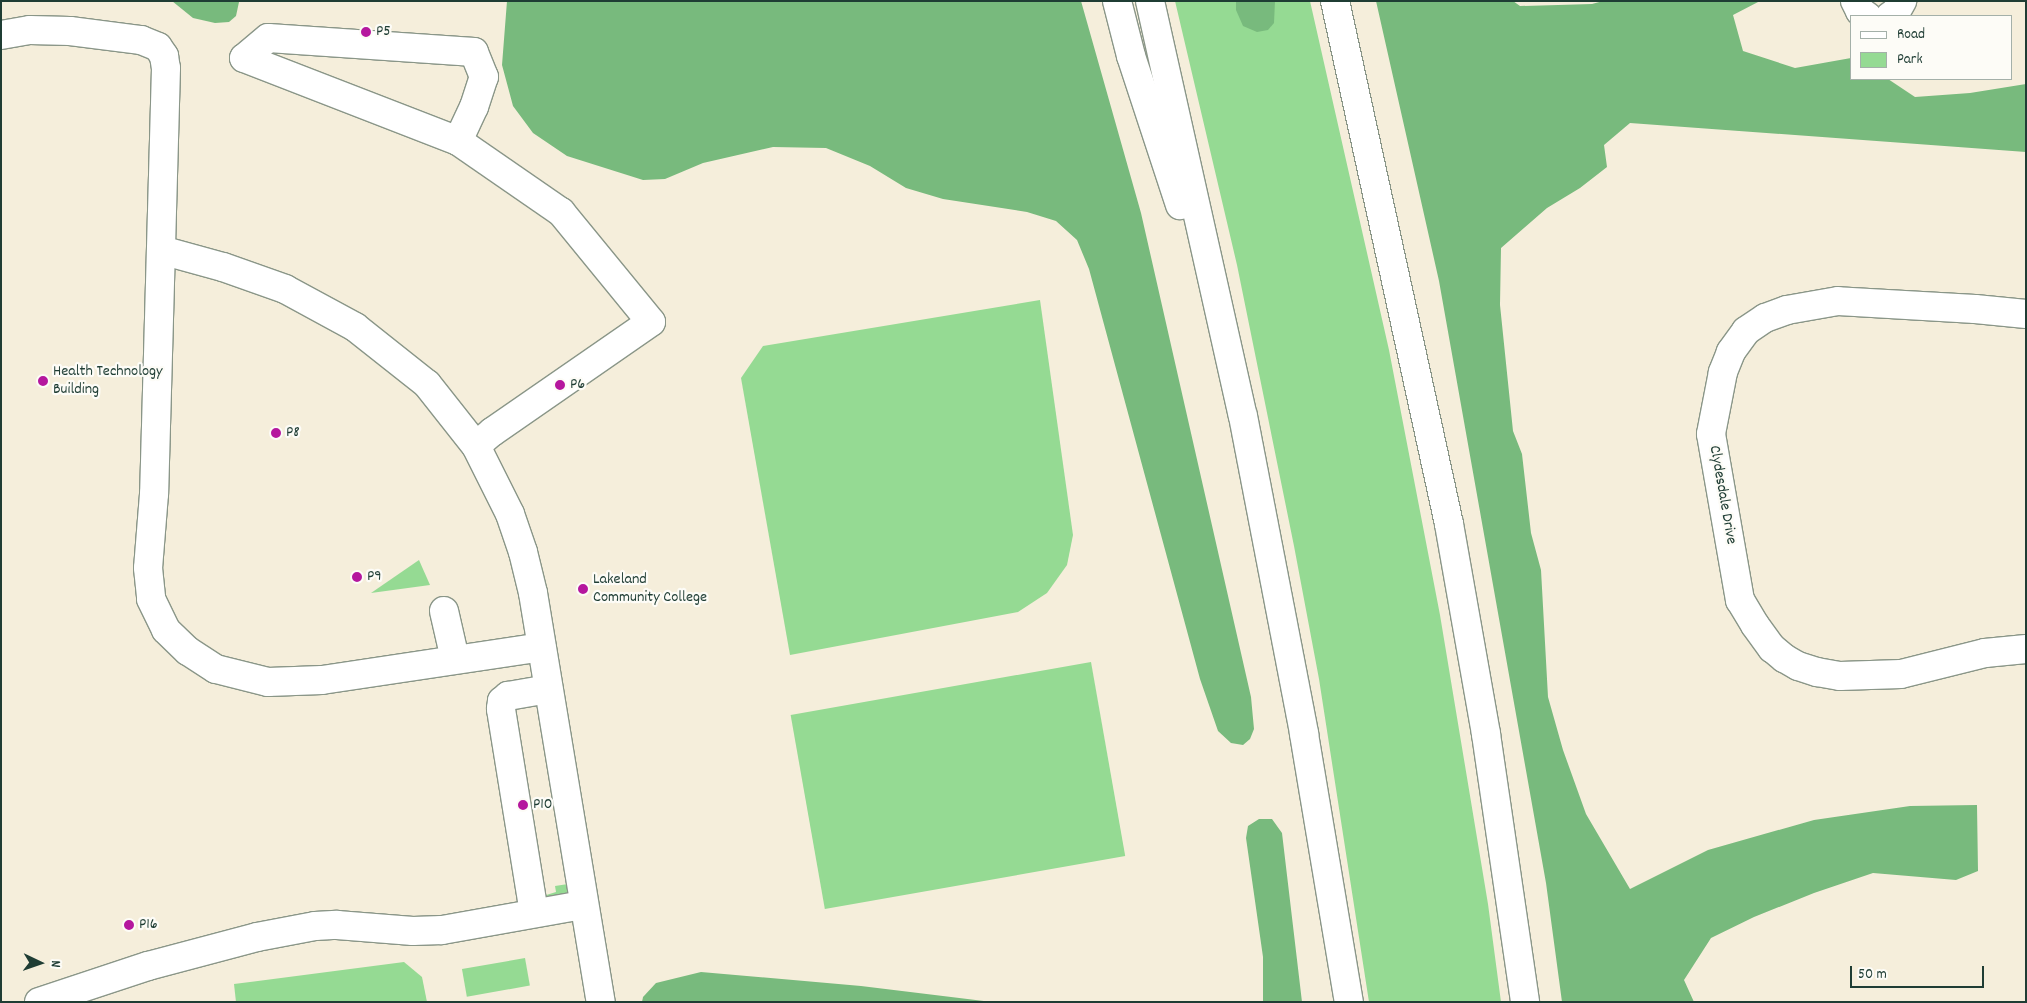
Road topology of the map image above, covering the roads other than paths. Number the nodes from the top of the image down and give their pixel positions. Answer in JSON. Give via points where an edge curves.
{"nodes":[{"id":1,"x":1116,"y":1,"type":"edge"},
{"id":2,"x":1150,"y":1,"type":"edge"},
{"id":3,"x":1335,"y":1,"type":"edge"},
{"id":4,"x":1855,"y":1,"type":"edge"},
{"id":5,"x":1902,"y":1,"type":"edge"},
{"id":6,"x":1866,"y":15,"type":"edge"},
{"id":7,"x":1892,"y":15,"type":"edge"},
{"id":8,"x":1,"y":35,"type":"edge"},
{"id":9,"x":458,"y":141,"type":"junction"},
{"id":10,"x":161,"y":250,"type":"junction"},
{"id":11,"x":2026,"y":314,"type":"edge"},
{"id":12,"x":1225,"y":340,"type":"junction"},
{"id":13,"x":476,"y":446,"type":"junction"},
{"id":14,"x":444,"y":611,"type":"dead end"},
{"id":15,"x":542,"y":647,"type":"junction"},
{"id":16,"x":2026,"y":649,"type":"edge"},
{"id":17,"x":454,"y":659,"type":"junction"},
{"id":18,"x":548,"y":689,"type":"junction"},
{"id":19,"x":583,"y":905,"type":"junction"},
{"id":20,"x":533,"y":907,"type":"junction"},
{"id":21,"x":40,"y":1002,"type":"edge"},
{"id":22,"x":601,"y":1002,"type":"edge"},
{"id":23,"x":1349,"y":1002,"type":"edge"},
{"id":24,"x":1524,"y":1002,"type":"edge"}],
"edges":[{"from":1,"to":12,"type":"main road","via":[[1131,56]]},
{"from":2,"to":12,"type":"main road"},
{"from":3,"to":24,"type":"main road","via":[[1449,524],[1486,734]]},
{"from":4,"to":6,"type":"main road"},
{"from":5,"to":7,"type":"main road"},
{"from":8,"to":10,"type":"main road","via":[[30,30],[70,31],[141,40],[158,47],[166,68]]},
{"from":9,"to":9,"type":"main road","via":[[484,77],[474,52],[268,38],[244,58]]},
{"from":9,"to":13,"type":"main road","via":[[561,212],[651,322]]},
{"from":10,"to":13,"type":"main road","via":[[285,289],[355,327],[428,384]]},
{"from":10,"to":17,"type":"main road","via":[[154,494],[148,568],[150,599],[168,631],[188,651],[216,669],[268,682],[319,680]]},
{"from":11,"to":16,"type":"main road","name":"Clydesdale Drive","via":[[1838,300],[1787,310],[1765,318],[1746,331],[1731,352],[1723,372],[1711,434],[1740,600],[1772,648],[1784,658],[1808,669],[1840,676],[1901,674],[1985,653]]},
{"from":12,"to":23,"type":"main road","via":[[1243,416],[1304,734]]},
{"from":13,"to":15,"type":"main road","via":[[510,514],[533,593]]},
{"from":14,"to":17,"type":"main road"},
{"from":15,"to":17,"type":"main road"},
{"from":15,"to":18,"type":"main road"},
{"from":18,"to":19,"type":"main road"},
{"from":18,"to":20,"type":"main road","via":[[508,696],[500,709]]},
{"from":19,"to":20,"type":"main road"},
{"from":19,"to":22,"type":"main road"},
{"from":20,"to":21,"type":"main road","via":[[442,930],[337,925],[257,937],[148,966]]}]}
